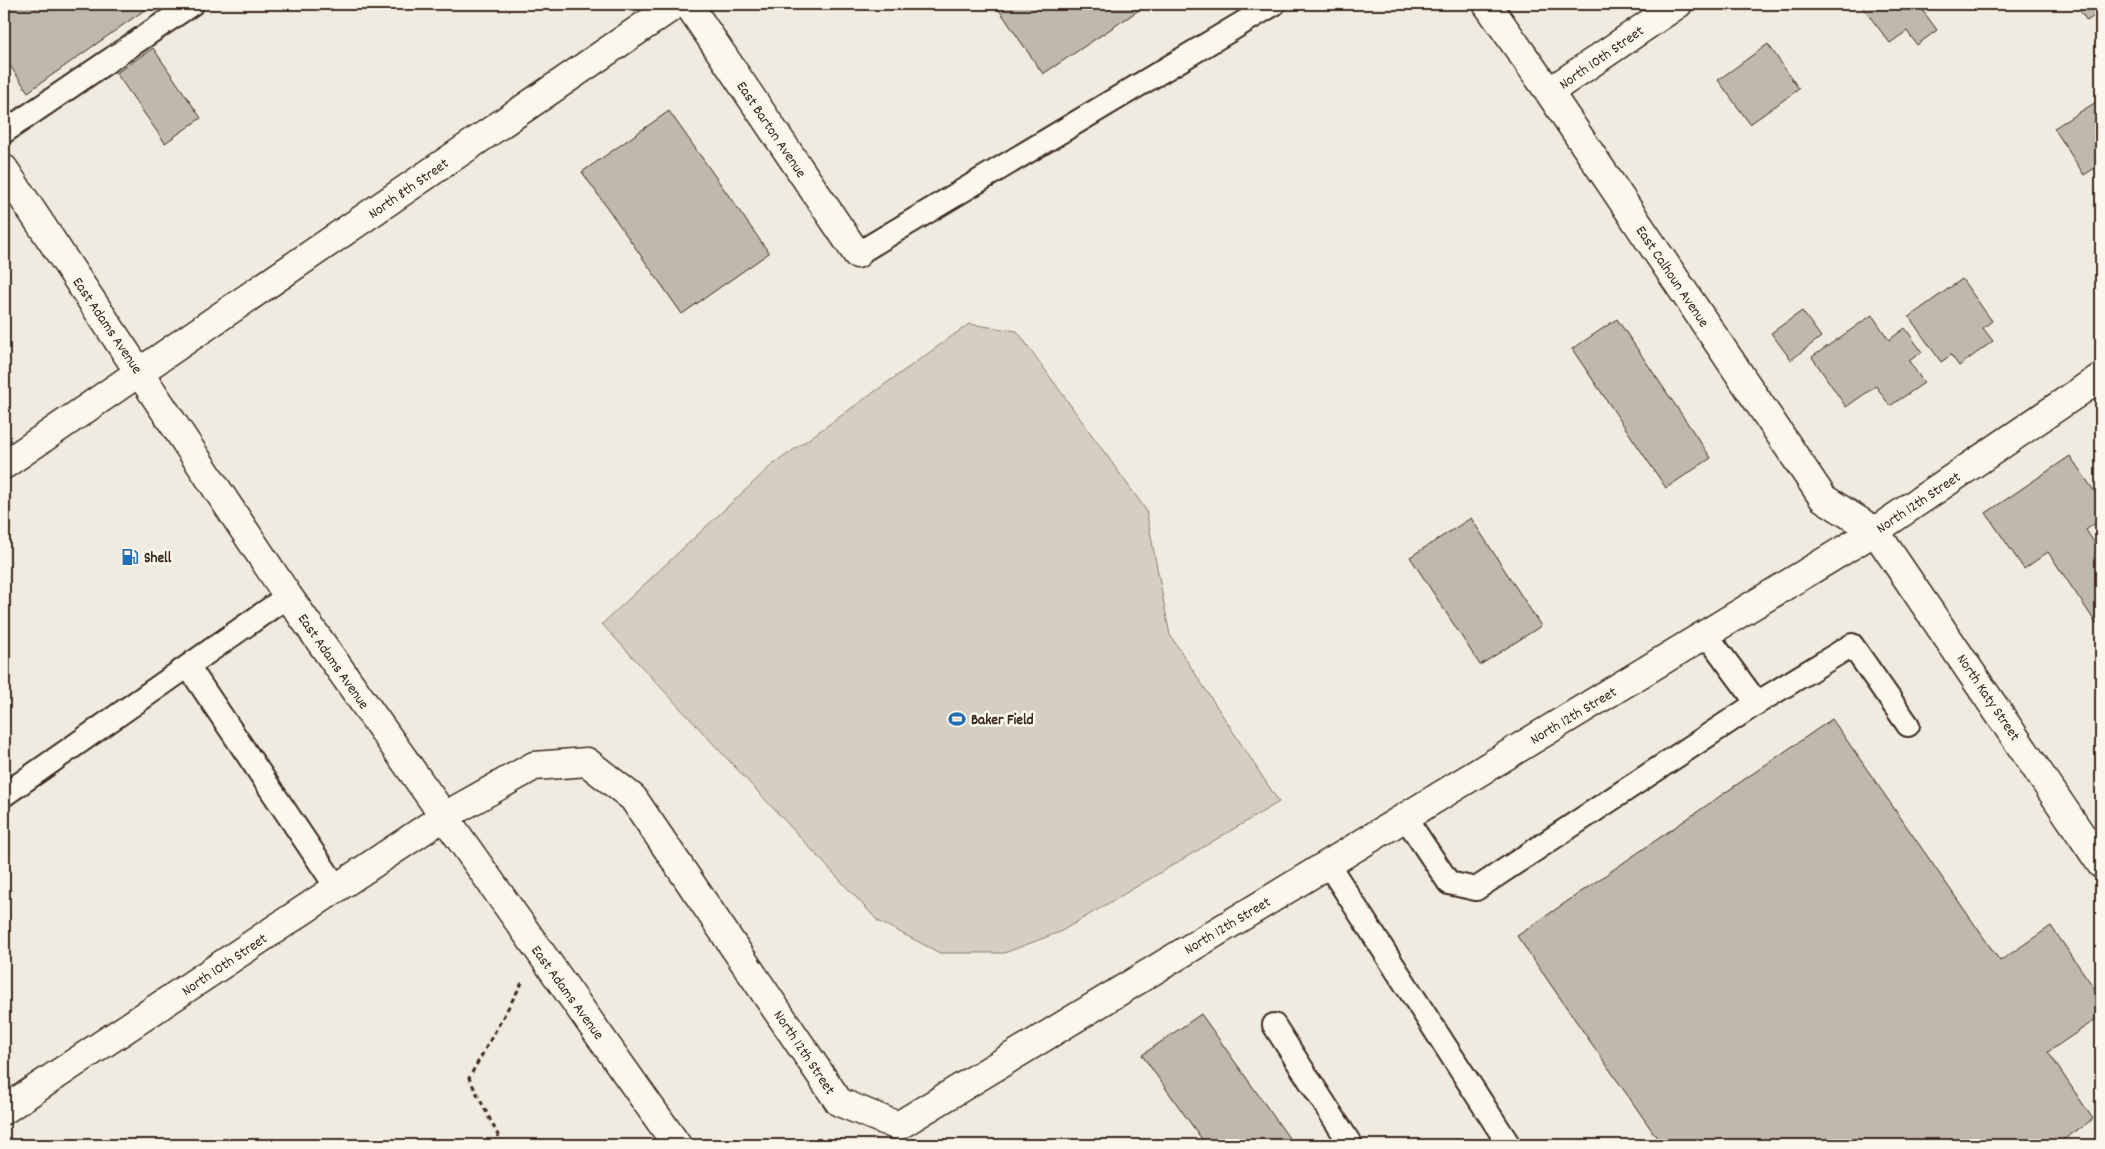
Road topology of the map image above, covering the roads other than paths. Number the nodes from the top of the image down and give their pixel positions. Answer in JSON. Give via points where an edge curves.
{"nodes":[{"id":1,"x":192,"y":4,"type":"edge"},
{"id":2,"x":676,"y":4,"type":"edge"},
{"id":3,"x":688,"y":4,"type":"edge"},
{"id":4,"x":1274,"y":4,"type":"edge"},
{"id":5,"x":1487,"y":4,"type":"edge"},
{"id":6,"x":1678,"y":4,"type":"edge"},
{"id":7,"x":1549,"y":92,"type":"junction"},
{"id":8,"x":4,"y":132,"type":"edge"},
{"id":9,"x":4,"y":169,"type":"edge"},
{"id":10,"x":857,"y":254,"type":"joint"},
{"id":11,"x":140,"y":372,"type":"junction"},
{"id":12,"x":2101,"y":377,"type":"edge"},
{"id":13,"x":4,"y":465,"type":"edge"},
{"id":14,"x":1875,"y":531,"type":"junction"},
{"id":15,"x":288,"y":596,"type":"junction"},
{"id":16,"x":1706,"y":634,"type":"junction"},
{"id":17,"x":188,"y":666,"type":"junction"},
{"id":18,"x":1757,"y":703,"type":"junction"},
{"id":19,"x":1908,"y":725,"type":"dead end"},
{"id":20,"x":4,"y":795,"type":"edge"},
{"id":21,"x":443,"y":817,"type":"junction"},
{"id":22,"x":1405,"y":817,"type":"junction"},
{"id":23,"x":1328,"y":864,"type":"junction"},
{"id":24,"x":2101,"y":864,"type":"edge"},
{"id":25,"x":337,"y":888,"type":"junction"},
{"id":26,"x":1274,"y":1025,"type":"dead end"},
{"id":27,"x":4,"y":1110,"type":"edge"},
{"id":28,"x":677,"y":1145,"type":"edge"},
{"id":29,"x":1351,"y":1145,"type":"edge"},
{"id":30,"x":1509,"y":1145,"type":"edge"}],
"edges":[{"from":1,"to":8,"type":"lane"},
{"from":2,"to":11,"type":"street","name":"North 8th Street"},
{"from":3,"to":10,"type":"street","name":"East Barton Avenue"},
{"from":4,"to":10,"type":"lane"},
{"from":5,"to":7,"type":"street","name":"East Calhoun Avenue"},
{"from":6,"to":7,"type":"street","name":"North 10th Street"},
{"from":7,"to":14,"type":"street","name":"East Calhoun Avenue","via":[[1823,498]]},
{"from":9,"to":11,"type":"street","name":"East Adams Avenue"},
{"from":11,"to":13,"type":"street","name":"North 8th Street"},
{"from":11,"to":15,"type":"street","name":"East Adams Avenue"},
{"from":12,"to":14,"type":"street","name":"North 12th Street"},
{"from":14,"to":16,"type":"street","name":"North 12th Street"},
{"from":14,"to":24,"type":"street","name":"North Katy Street"},
{"from":15,"to":17,"type":"lane"},
{"from":15,"to":21,"type":"street","name":"East Adams Avenue"},
{"from":16,"to":18,"type":"lane"},
{"from":16,"to":22,"type":"street","name":"North 12th Street"},
{"from":17,"to":20,"type":"lane"},
{"from":17,"to":25,"type":"lane"},
{"from":18,"to":19,"type":"lane","via":[[1852,646]]},
{"from":18,"to":22,"type":"lane","via":[[1476,889],[1449,883]]},
{"from":21,"to":23,"type":"street","name":"North 12th Street","via":[[534,766],[587,762],[632,798],[839,1102],[898,1126]]},
{"from":21,"to":25,"type":"street","name":"North 10th Street"},
{"from":21,"to":28,"type":"street","name":"East Adams Avenue"},
{"from":22,"to":23,"type":"street","name":"North 12th Street"},
{"from":23,"to":30,"type":"lane"},
{"from":25,"to":27,"type":"street","name":"North 10th Street"},
{"from":26,"to":29,"type":"lane"}]}
